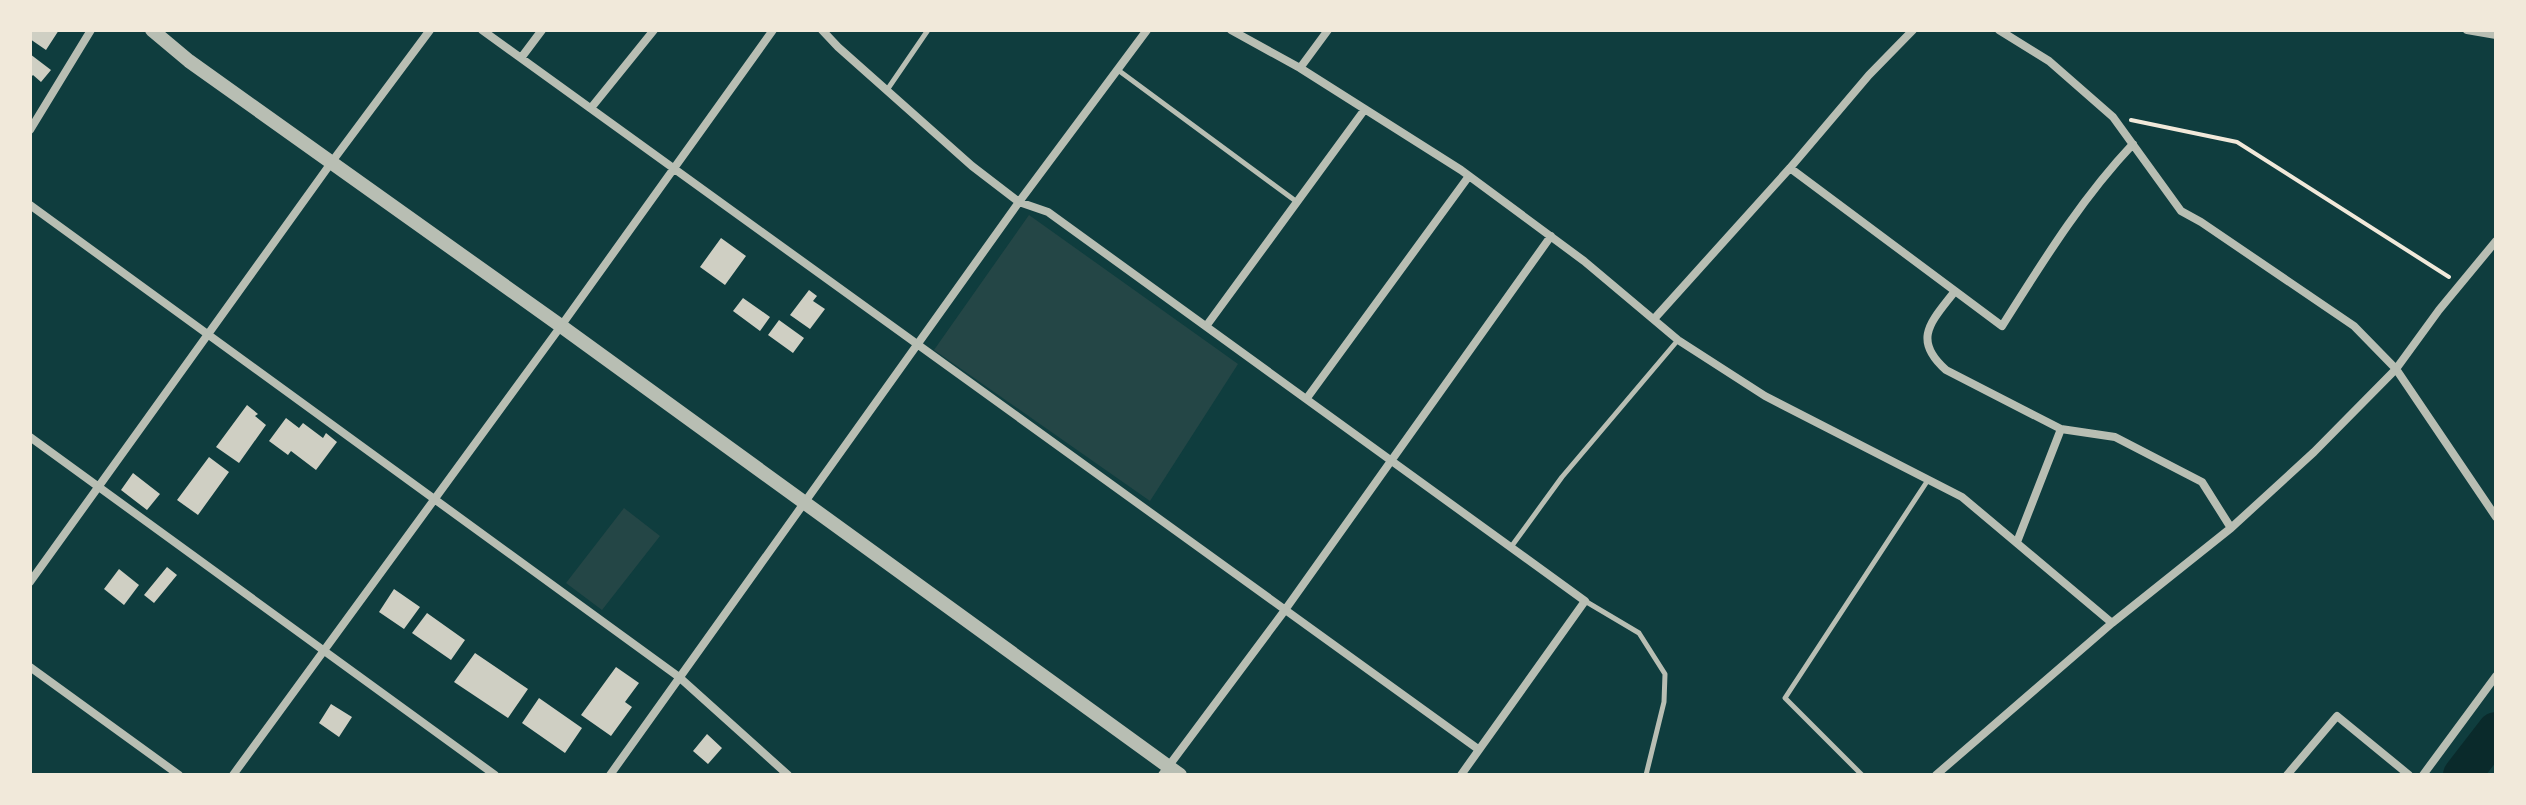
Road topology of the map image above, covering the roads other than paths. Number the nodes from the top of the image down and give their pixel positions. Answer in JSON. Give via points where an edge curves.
{"nodes":[{"id":1,"x":91,"y":30,"type":"edge"},
{"id":2,"x":152,"y":30,"type":"edge"},
{"id":3,"x":430,"y":30,"type":"edge"},
{"id":4,"x":482,"y":30,"type":"edge"},
{"id":5,"x":542,"y":30,"type":"edge"},
{"id":6,"x":654,"y":30,"type":"edge"},
{"id":7,"x":773,"y":30,"type":"edge"},
{"id":8,"x":822,"y":30,"type":"edge"},
{"id":9,"x":928,"y":30,"type":"edge"},
{"id":10,"x":1147,"y":30,"type":"edge"},
{"id":11,"x":1231,"y":30,"type":"edge"},
{"id":12,"x":1328,"y":30,"type":"edge"},
{"id":13,"x":1913,"y":30,"type":"edge"},
{"id":14,"x":1999,"y":30,"type":"edge"},
{"id":15,"x":2467,"y":30,"type":"edge"},
{"id":16,"x":2496,"y":35,"type":"edge"},
{"id":17,"x":521,"y":58,"type":"junction"},
{"id":18,"x":1300,"y":68,"type":"junction"},
{"id":19,"x":1118,"y":69,"type":"junction"},
{"id":20,"x":887,"y":90,"type":"junction"},
{"id":21,"x":591,"y":108,"type":"junction"},
{"id":22,"x":1365,"y":109,"type":"junction"},
{"id":23,"x":30,"y":130,"type":"edge"},
{"id":24,"x":2133,"y":144,"type":"junction"},
{"id":25,"x":331,"y":163,"type":"junction"},
{"id":26,"x":1790,"y":168,"type":"junction"},
{"id":27,"x":673,"y":169,"type":"junction"},
{"id":28,"x":1469,"y":176,"type":"junction"},
{"id":29,"x":1019,"y":202,"type":"junction"},
{"id":30,"x":1297,"y":203,"type":"junction"},
{"id":31,"x":30,"y":205,"type":"edge"},
{"id":32,"x":1551,"y":236,"type":"junction"},
{"id":33,"x":2496,"y":241,"type":"edge"},
{"id":34,"x":1955,"y":291,"type":"junction"},
{"id":35,"x":1654,"y":319,"type":"junction"},
{"id":36,"x":1207,"y":325,"type":"junction"},
{"id":37,"x":561,"y":326,"type":"junction"},
{"id":38,"x":208,"y":335,"type":"junction"},
{"id":39,"x":1678,"y":340,"type":"junction"},
{"id":40,"x":918,"y":346,"type":"junction"},
{"id":41,"x":2396,"y":369,"type":"junction"},
{"id":42,"x":1307,"y":398,"type":"junction"},
{"id":43,"x":2061,"y":429,"type":"junction"},
{"id":44,"x":30,"y":437,"type":"edge"},
{"id":45,"x":1393,"y":461,"type":"junction"},
{"id":46,"x":1929,"y":480,"type":"junction"},
{"id":47,"x":99,"y":488,"type":"junction"},
{"id":48,"x":434,"y":500,"type":"junction"},
{"id":49,"x":804,"y":505,"type":"junction"},
{"id":50,"x":2496,"y":517,"type":"edge"},
{"id":51,"x":2231,"y":528,"type":"junction"},
{"id":52,"x":2017,"y":542,"type":"junction"},
{"id":53,"x":1511,"y":547,"type":"junction"},
{"id":54,"x":30,"y":582,"type":"edge"},
{"id":55,"x":1585,"y":601,"type":"junction"},
{"id":56,"x":1285,"y":610,"type":"junction"},
{"id":57,"x":2112,"y":623,"type":"junction"},
{"id":58,"x":324,"y":652,"type":"junction"},
{"id":59,"x":30,"y":667,"type":"edge"},
{"id":60,"x":2496,"y":676,"type":"edge"},
{"id":61,"x":679,"y":677,"type":"junction"},
{"id":62,"x":1478,"y":749,"type":"junction"},
{"id":63,"x":1170,"y":772,"type":"edge"},
{"id":64,"x":179,"y":775,"type":"edge"},
{"id":65,"x":233,"y":775,"type":"edge"},
{"id":66,"x":495,"y":775,"type":"edge"},
{"id":67,"x":610,"y":775,"type":"edge"},
{"id":68,"x":788,"y":775,"type":"edge"},
{"id":69,"x":1461,"y":775,"type":"edge"},
{"id":70,"x":1646,"y":775,"type":"edge"},
{"id":71,"x":1862,"y":775,"type":"edge"},
{"id":72,"x":1936,"y":775,"type":"edge"},
{"id":73,"x":2287,"y":775,"type":"edge"},
{"id":74,"x":2409,"y":775,"type":"edge"},
{"id":75,"x":2423,"y":775,"type":"edge"}],
"edges":[{"from":1,"to":23,"type":"street"},
{"from":2,"to":25,"type":"street"},
{"from":3,"to":25,"type":"street"},
{"from":4,"to":17,"type":"street"},
{"from":5,"to":17,"type":"street"},
{"from":6,"to":21,"type":"street"},
{"from":7,"to":27,"type":"street"},
{"from":8,"to":20,"type":"street"},
{"from":9,"to":20,"type":"lane"},
{"from":10,"to":19,"type":"street"},
{"from":11,"to":18,"type":"street"},
{"from":12,"to":18,"type":"street"},
{"from":13,"to":26,"type":"street"},
{"from":14,"to":24,"type":"street","via":[[2049,61],[2113,117]]},
{"from":15,"to":16,"type":"street"},
{"from":17,"to":21,"type":"street"},
{"from":18,"to":22,"type":"street"},
{"from":19,"to":29,"type":"street"},
{"from":19,"to":30,"type":"lane"},
{"from":20,"to":29,"type":"street"},
{"from":21,"to":27,"type":"street"},
{"from":22,"to":28,"type":"street"},
{"from":22,"to":30,"type":"street"},
{"from":24,"to":34,"type":"street","via":[[2066,226],[2002,326]]},
{"from":24,"to":41,"type":"street","via":[[2181,211],[2354,326]]},
{"from":25,"to":37,"type":"street"},
{"from":25,"to":38,"type":"street"},
{"from":26,"to":34,"type":"street"},
{"from":26,"to":35,"type":"street"},
{"from":27,"to":37,"type":"street"},
{"from":27,"to":40,"type":"street"},
{"from":28,"to":32,"type":"street"},
{"from":28,"to":42,"type":"street"},
{"from":29,"to":36,"type":"street","via":[[1048,212]]},
{"from":29,"to":40,"type":"street"},
{"from":30,"to":36,"type":"street"},
{"from":31,"to":38,"type":"street"},
{"from":32,"to":35,"type":"street"},
{"from":32,"to":45,"type":"street"},
{"from":33,"to":41,"type":"street"},
{"from":34,"to":43,"type":"street","via":[[1930,325],[1926,342],[1933,358],[1946,370]]},
{"from":35,"to":39,"type":"street"},
{"from":36,"to":42,"type":"street"},
{"from":37,"to":48,"type":"street"},
{"from":37,"to":49,"type":"street"},
{"from":38,"to":47,"type":"street"},
{"from":38,"to":48,"type":"street"},
{"from":39,"to":46,"type":"street","via":[[1765,396]]},
{"from":39,"to":53,"type":"lane","via":[[1562,477]]},
{"from":40,"to":49,"type":"street"},
{"from":40,"to":56,"type":"street"},
{"from":41,"to":50,"type":"street"},
{"from":41,"to":51,"type":"street"},
{"from":42,"to":45,"type":"street"},
{"from":43,"to":51,"type":"street","via":[[2115,437],[2202,482]]},
{"from":43,"to":52,"type":"street"},
{"from":44,"to":47,"type":"street"},
{"from":45,"to":53,"type":"street"},
{"from":45,"to":56,"type":"street"},
{"from":46,"to":52,"type":"street","via":[[1962,497]]},
{"from":46,"to":71,"type":"lane","via":[[1785,698]]},
{"from":47,"to":54,"type":"street"},
{"from":47,"to":58,"type":"street"},
{"from":48,"to":58,"type":"street"},
{"from":48,"to":61,"type":"street"},
{"from":49,"to":61,"type":"street"},
{"from":49,"to":63,"type":"street"},
{"from":51,"to":57,"type":"street"},
{"from":52,"to":57,"type":"street"},
{"from":53,"to":55,"type":"street"},
{"from":55,"to":62,"type":"street"},
{"from":55,"to":70,"type":"lane","via":[[1639,633],[1665,674],[1664,702]]},
{"from":56,"to":62,"type":"street"},
{"from":56,"to":63,"type":"street"},
{"from":57,"to":72,"type":"street"},
{"from":58,"to":65,"type":"street"},
{"from":58,"to":66,"type":"street"},
{"from":59,"to":64,"type":"street"},
{"from":60,"to":75,"type":"street"},
{"from":61,"to":67,"type":"street"},
{"from":61,"to":68,"type":"street"},
{"from":62,"to":69,"type":"street"},
{"from":73,"to":74,"type":"street","via":[[2337,716]]}]}
